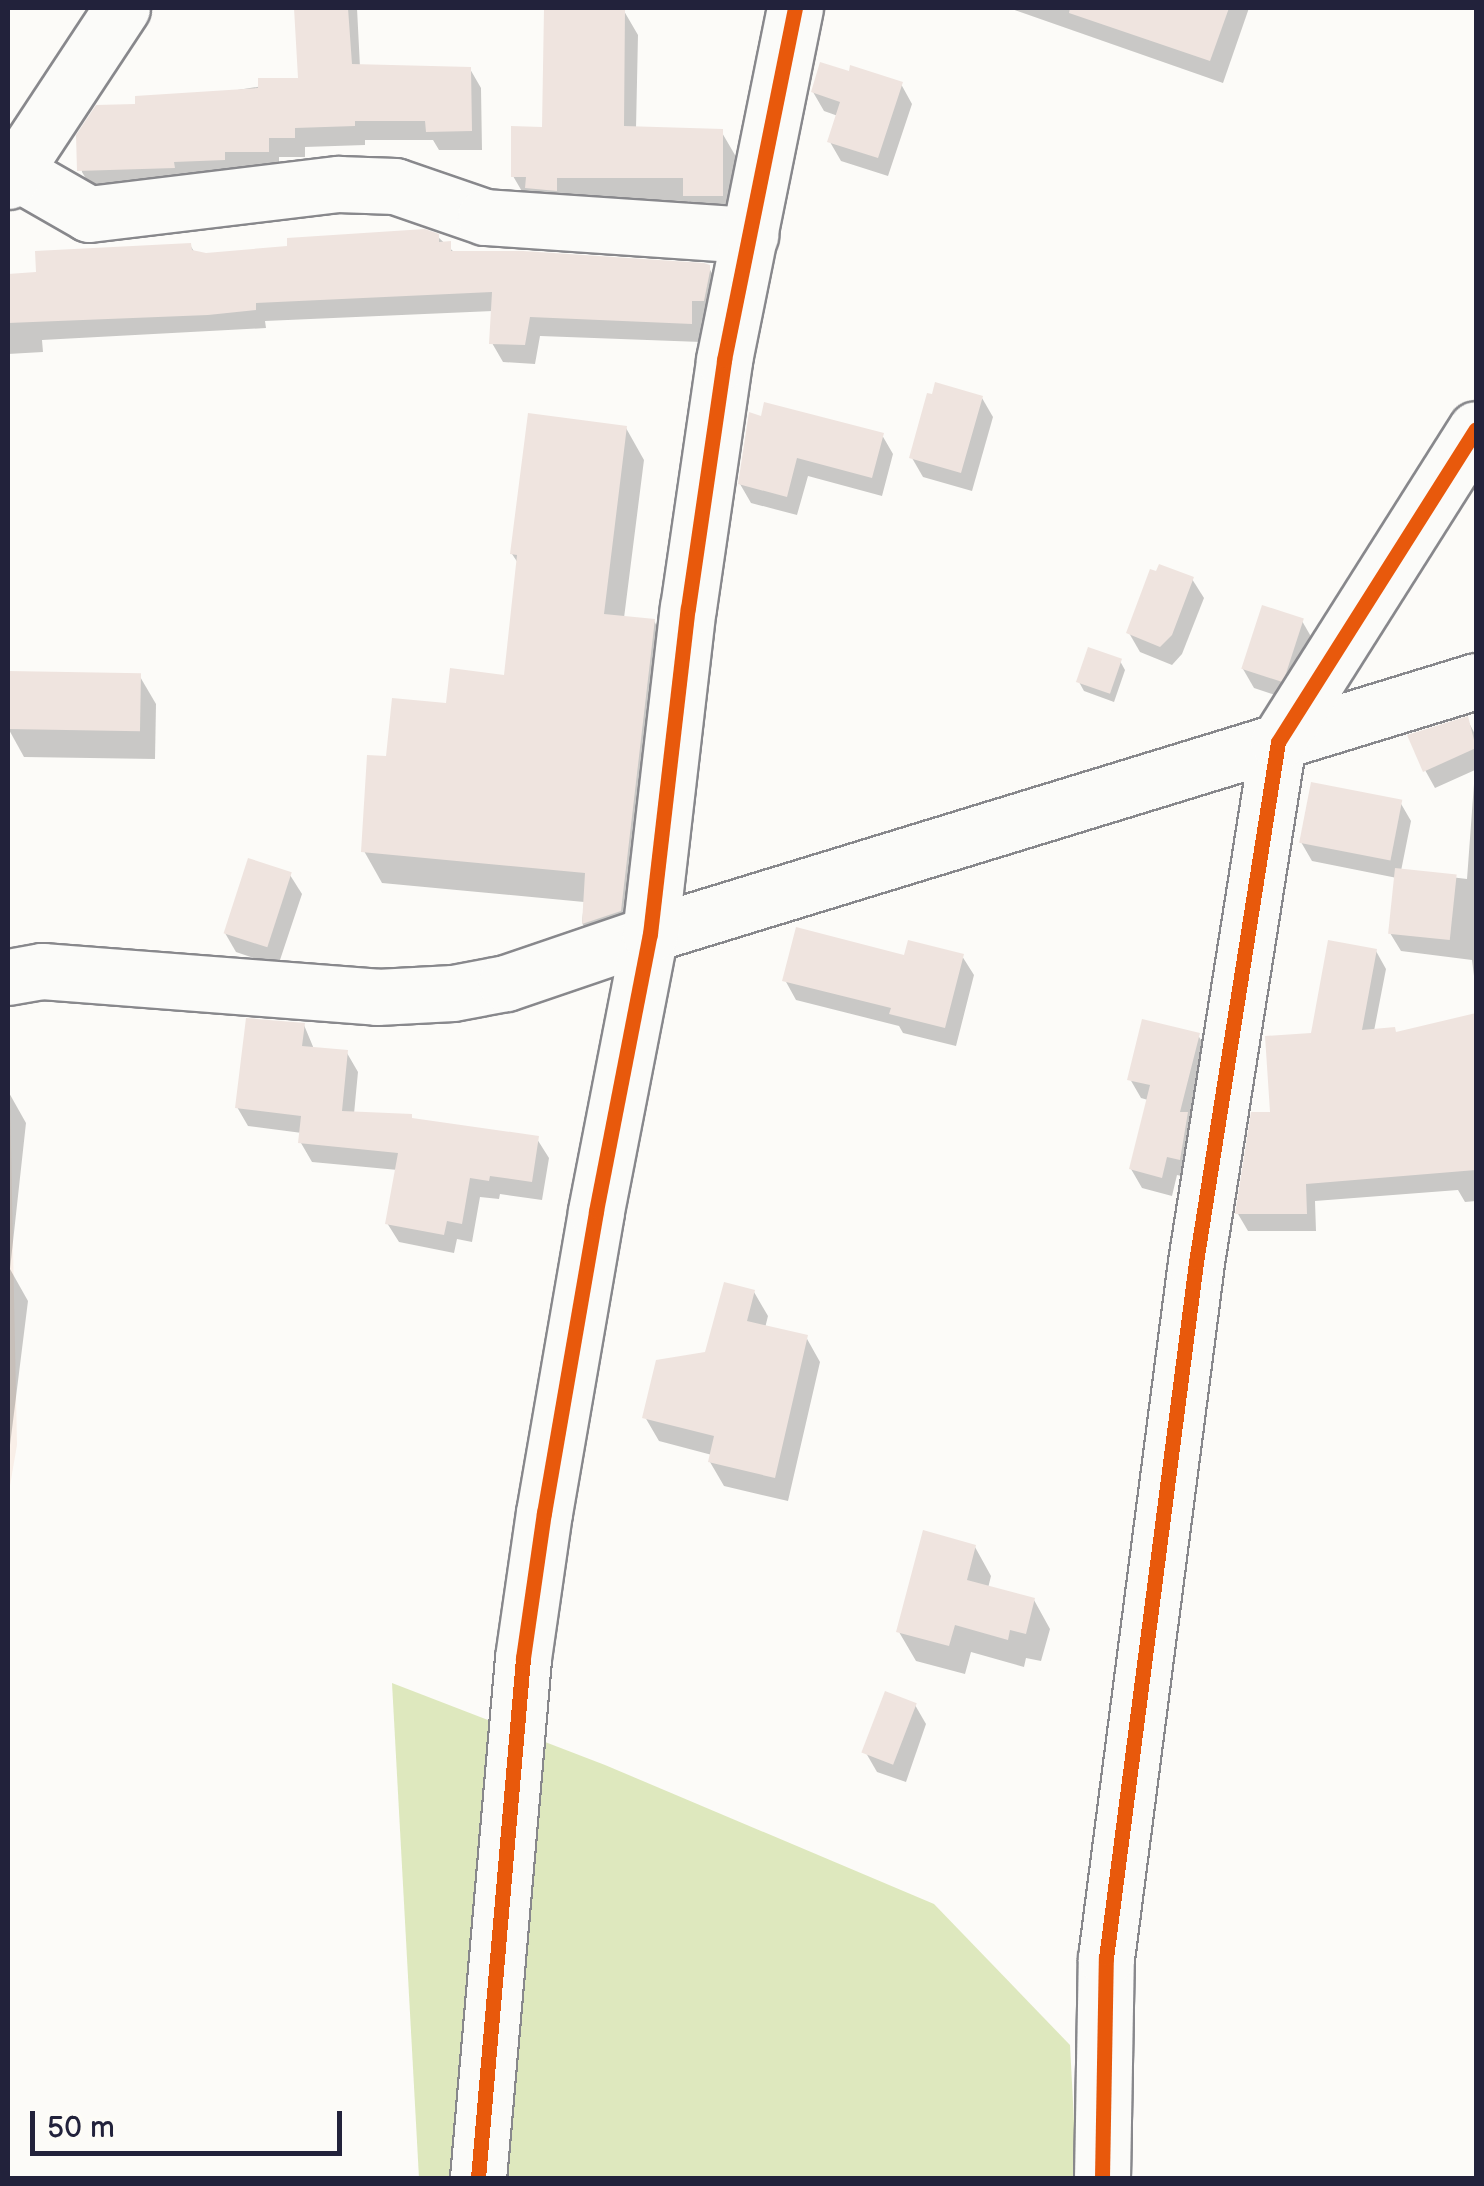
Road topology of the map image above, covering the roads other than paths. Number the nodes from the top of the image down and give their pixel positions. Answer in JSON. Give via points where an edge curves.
{"nodes":[{"id":1,"x":122,"y":8,"type":"edge"},
{"id":2,"x":795,"y":8,"type":"edge"},
{"id":3,"x":11,"y":176,"type":"edge"},
{"id":4,"x":750,"y":235,"type":"junction"},
{"id":5,"x":1476,"y":429,"type":"edge"},
{"id":6,"x":1476,"y":681,"type":"edge"},
{"id":7,"x":1278,"y":742,"type":"junction"},
{"id":8,"x":650,"y":934,"type":"junction"},
{"id":9,"x":8,"y":977,"type":"edge"},
{"id":10,"x":478,"y":2178,"type":"edge"},
{"id":11,"x":1102,"y":2178,"type":"edge"}],
"edges":[{"from":1,"to":3,"type":"street"},
{"from":2,"to":4,"type":"street"},
{"from":3,"to":4,"type":"street","via":[[89,214],[338,184],[395,186],[485,217]]},
{"from":4,"to":8,"type":"street","via":[[724,360],[688,608]]},
{"from":5,"to":7,"type":"street"},
{"from":6,"to":7,"type":"street"},
{"from":7,"to":8,"type":"street"},
{"from":7,"to":11,"type":"street","via":[[1196,1262],[1106,1958]]},
{"from":8,"to":9,"type":"street","via":[[452,993],[376,997],[42,971]]},
{"from":8,"to":10,"type":"street","via":[[596,1211],[523,1658]]}]}
